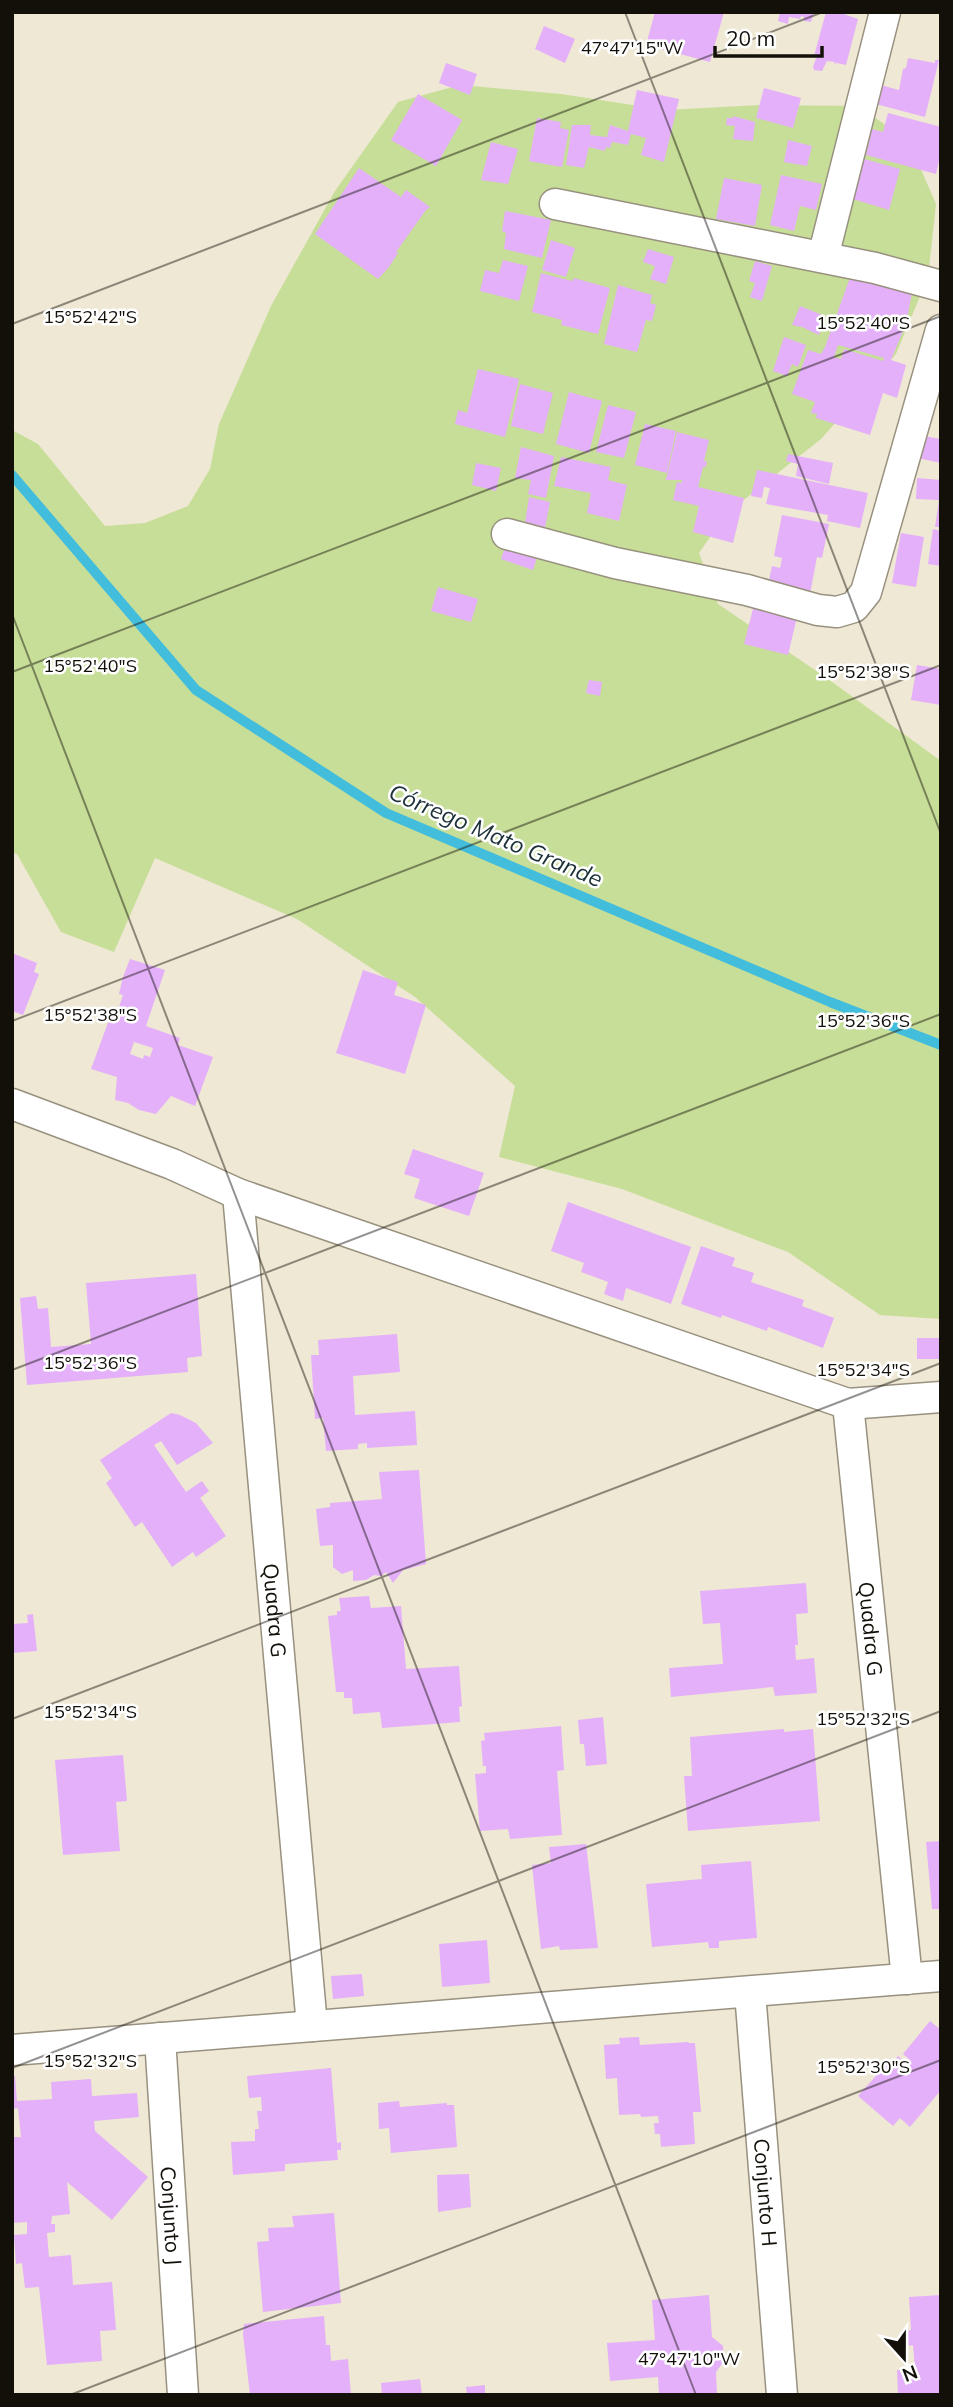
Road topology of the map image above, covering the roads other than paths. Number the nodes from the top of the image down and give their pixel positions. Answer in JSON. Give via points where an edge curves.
{"nodes":[{"id":1,"x":885,"y":12,"type":"edge"},
{"id":2,"x":555,"y":204,"type":"dead end"},
{"id":3,"x":823,"y":257,"type":"junction"},
{"id":4,"x":941,"y":286,"type":"edge"},
{"id":5,"x":941,"y":330,"type":"edge"},
{"id":6,"x":507,"y":534,"type":"dead end"},
{"id":7,"x":12,"y":1104,"type":"edge"},
{"id":8,"x":238,"y":1194,"type":"junction"},
{"id":9,"x":941,"y":1397,"type":"edge"},
{"id":10,"x":848,"y":1404,"type":"junction"},
{"id":11,"x":941,"y":1976,"type":"edge"},
{"id":12,"x":907,"y":1979,"type":"junction"},
{"id":13,"x":750,"y":1992,"type":"junction"},
{"id":14,"x":312,"y":2026,"type":"junction"},
{"id":15,"x":160,"y":2038,"type":"junction"},
{"id":16,"x":12,"y":2050,"type":"edge"},
{"id":17,"x":183,"y":2395,"type":"edge"},
{"id":18,"x":782,"y":2395,"type":"edge"}],
"edges":[{"from":1,"to":3,"type":"street"},
{"from":2,"to":3,"type":"street"},
{"from":3,"to":4,"type":"street"},
{"from":5,"to":6,"type":"street","via":[[866,592],[854,607],[837,612],[818,610]]},
{"from":7,"to":8,"type":"street"},
{"from":8,"to":10,"type":"street"},
{"from":8,"to":14,"type":"street","name":"Quadra G"},
{"from":9,"to":10,"type":"street"},
{"from":10,"to":12,"type":"street","name":"Quadra G"},
{"from":11,"to":12,"type":"street"},
{"from":12,"to":13,"type":"street"},
{"from":13,"to":14,"type":"street"},
{"from":13,"to":18,"type":"street","name":"Conjunto H"},
{"from":14,"to":15,"type":"street"},
{"from":15,"to":16,"type":"street"},
{"from":15,"to":17,"type":"street","name":"Conjunto J"}]}
